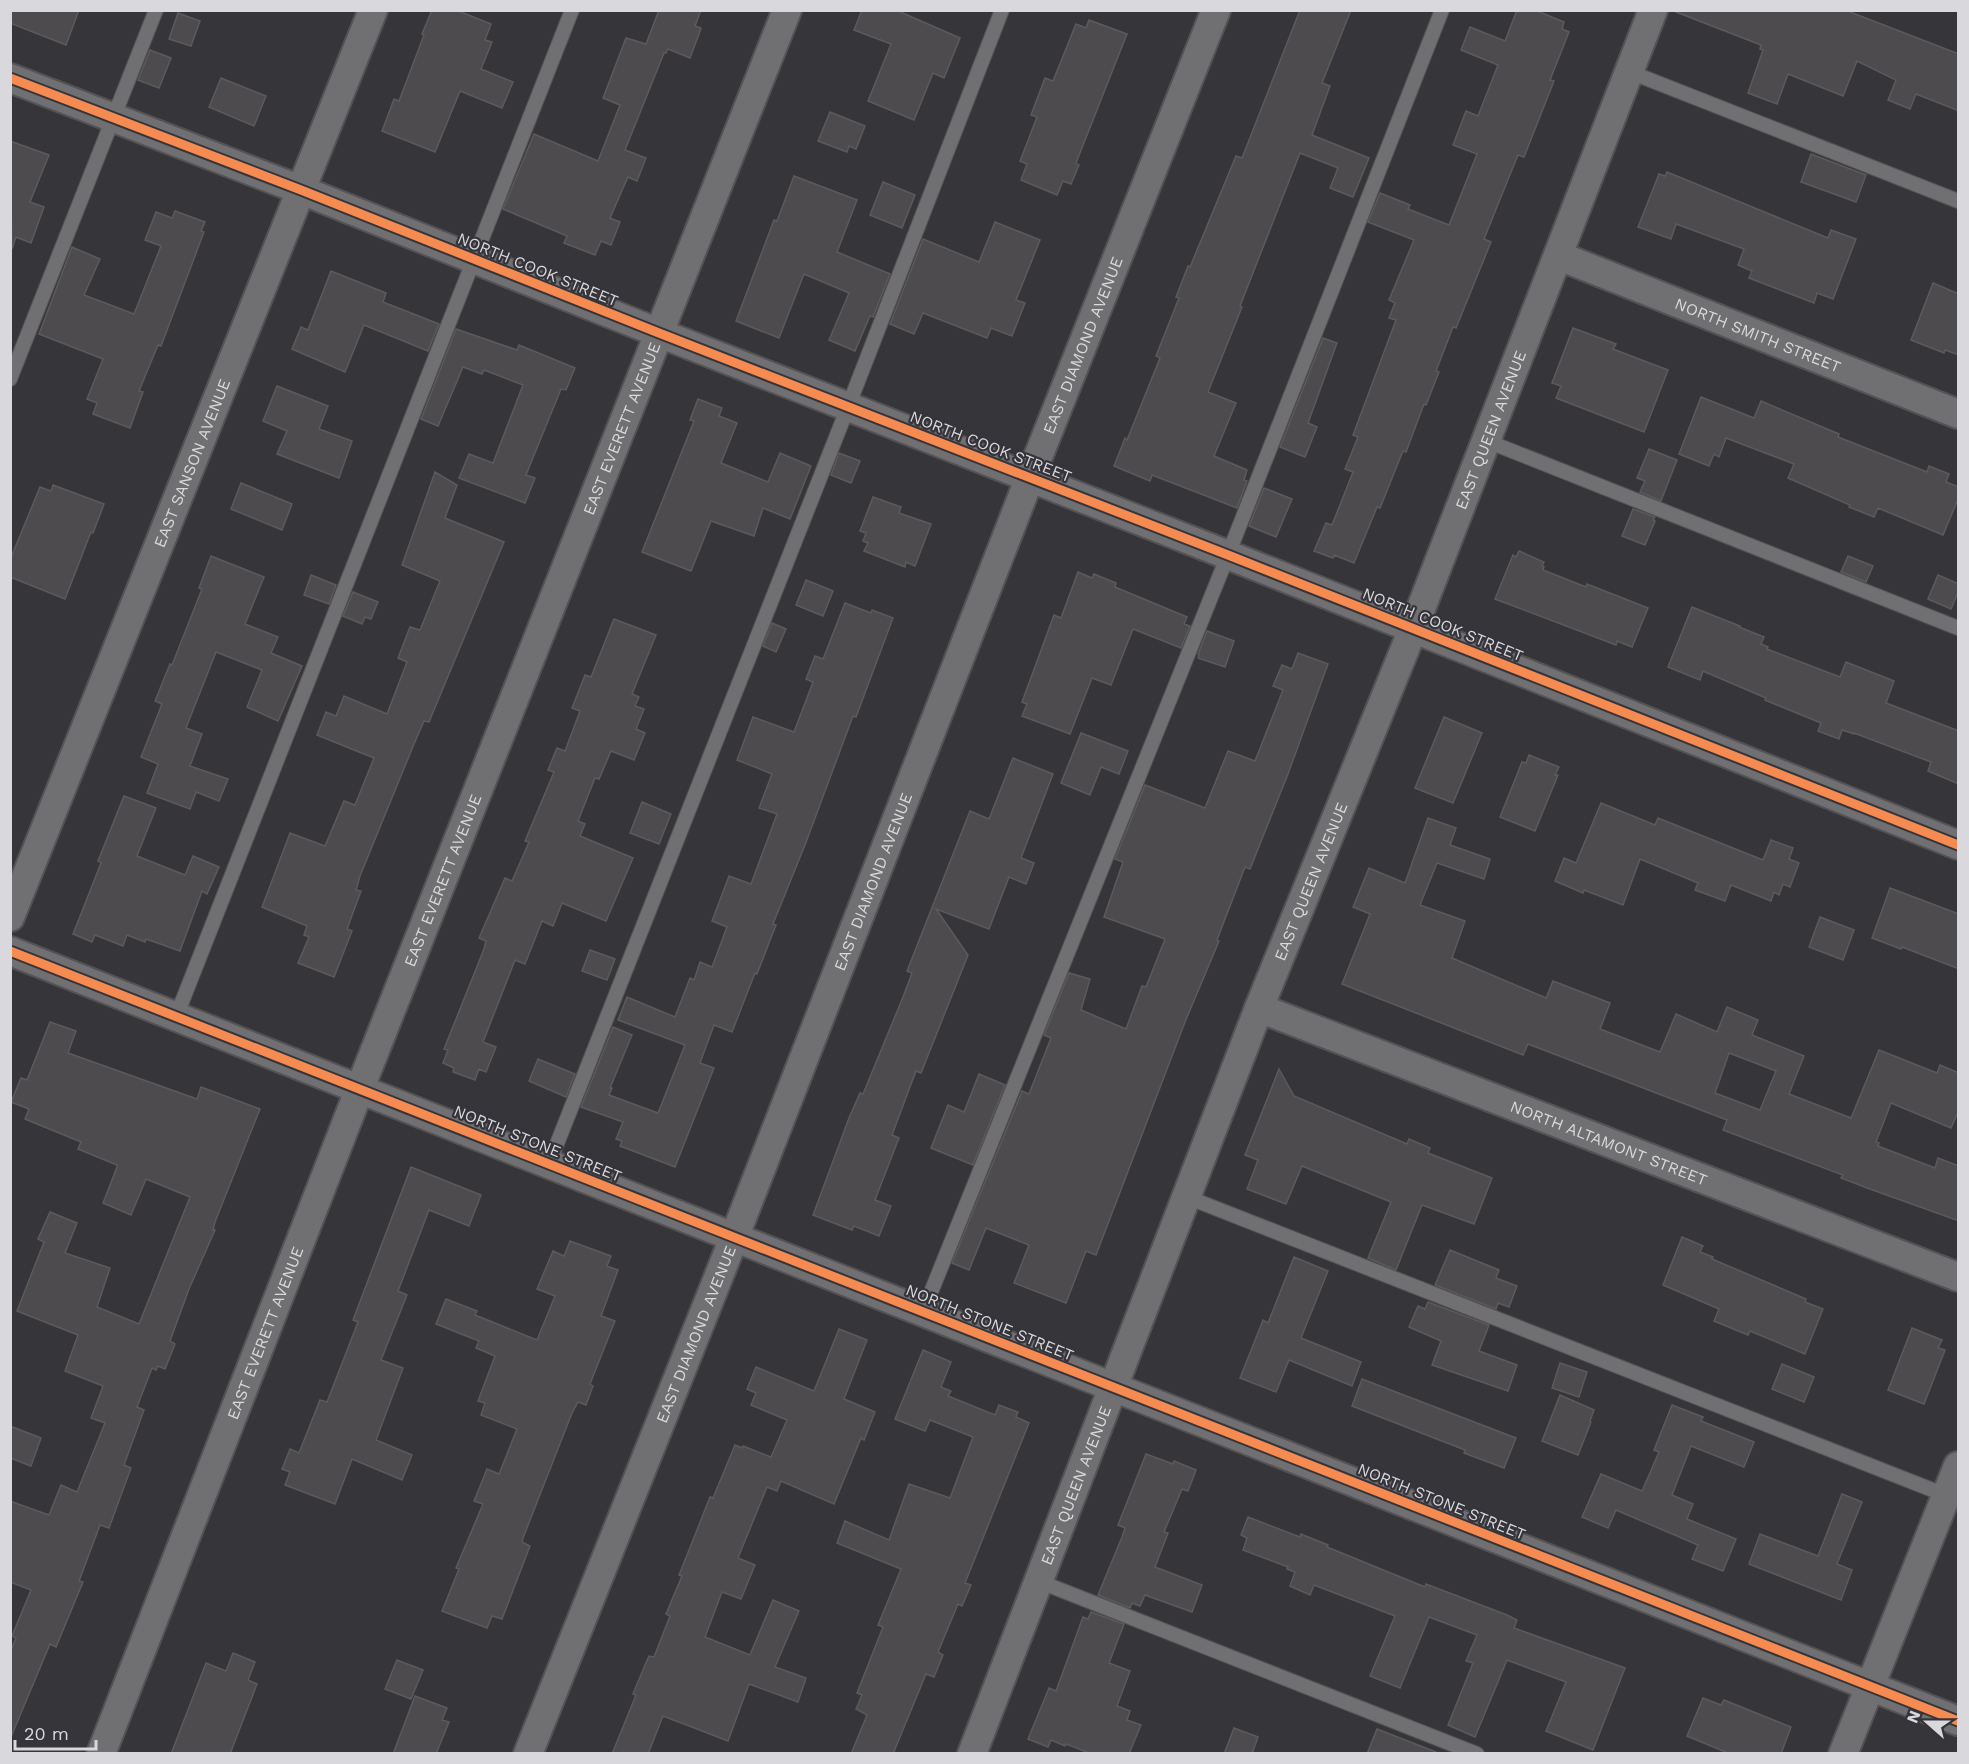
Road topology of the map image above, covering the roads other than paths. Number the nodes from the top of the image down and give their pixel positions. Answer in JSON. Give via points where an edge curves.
{"nodes":[{"id":1,"x":156,"y":10,"type":"edge"},
{"id":2,"x":373,"y":10,"type":"edge"},
{"id":3,"x":572,"y":10,"type":"edge"},
{"id":4,"x":787,"y":10,"type":"edge"},
{"id":5,"x":1002,"y":10,"type":"edge"},
{"id":6,"x":1216,"y":10,"type":"edge"},
{"id":7,"x":1442,"y":10,"type":"edge"},
{"id":8,"x":1653,"y":10,"type":"edge"},
{"id":9,"x":1630,"y":72,"type":"junction"},
{"id":10,"x":10,"y":78,"type":"edge"},
{"id":11,"x":113,"y":118,"type":"junction"},
{"id":12,"x":301,"y":190,"type":"junction"},
{"id":13,"x":1959,"y":201,"type":"edge"},
{"id":14,"x":1559,"y":256,"type":"junction"},
{"id":15,"x":473,"y":259,"type":"junction"},
{"id":16,"x":659,"y":333,"type":"junction"},
{"id":17,"x":10,"y":379,"type":"edge"},
{"id":18,"x":848,"y":407,"type":"junction"},
{"id":19,"x":1959,"y":414,"type":"edge"},
{"id":20,"x":1486,"y":441,"type":"junction"},
{"id":21,"x":1030,"y":477,"type":"junction"},
{"id":22,"x":1228,"y":555,"type":"junction"},
{"id":23,"x":1959,"y":628,"type":"edge"},
{"id":24,"x":1413,"y":629,"type":"junction"},
{"id":25,"x":1959,"y":845,"type":"edge"},
{"id":26,"x":10,"y":917,"type":"edge"},
{"id":27,"x":10,"y":951,"type":"edge"},
{"id":28,"x":1259,"y":1008,"type":"junction"},
{"id":29,"x":176,"y":1017,"type":"junction"},
{"id":30,"x":360,"y":1088,"type":"junction"},
{"id":31,"x":549,"y":1164,"type":"junction"},
{"id":32,"x":1187,"y":1197,"type":"junction"},
{"id":33,"x":734,"y":1238,"type":"junction"},
{"id":34,"x":1959,"y":1277,"type":"edge"},
{"id":35,"x":923,"y":1312,"type":"junction"},
{"id":36,"x":1114,"y":1387,"type":"junction"},
{"id":37,"x":1959,"y":1466,"type":"edge"},
{"id":38,"x":1953,"y":1498,"type":"edge"},
{"id":39,"x":1038,"y":1581,"type":"junction"},
{"id":40,"x":1869,"y":1687,"type":"junction"},
{"id":41,"x":1959,"y":1721,"type":"edge"},
{"id":42,"x":101,"y":1754,"type":"edge"},
{"id":43,"x":528,"y":1754,"type":"edge"},
{"id":44,"x":972,"y":1754,"type":"edge"},
{"id":45,"x":1477,"y":1754,"type":"edge"},
{"id":46,"x":1843,"y":1754,"type":"edge"}],
"edges":[{"from":1,"to":11,"type":"lane"},
{"from":2,"to":12,"type":"street","name":"EAST SANSON AVENUE"},
{"from":3,"to":15,"type":"lane"},
{"from":4,"to":16,"type":"street","name":"EAST EVERETT AVENUE"},
{"from":5,"to":18,"type":"lane"},
{"from":6,"to":21,"type":"street","name":"EAST DIAMOND AVENUE"},
{"from":7,"to":22,"type":"lane"},
{"from":8,"to":9,"type":"street","name":"EAST QUEEN AVENUE"},
{"from":9,"to":13,"type":"lane"},
{"from":9,"to":14,"type":"street","name":"EAST QUEEN AVENUE"},
{"from":10,"to":11,"type":"street","name":"NORTH COOK STREET"},
{"from":11,"to":12,"type":"street","name":"NORTH COOK STREET"},
{"from":11,"to":17,"type":"lane"},
{"from":12,"to":15,"type":"street","name":"NORTH COOK STREET"},
{"from":12,"to":26,"type":"street","name":"EAST SANSON AVENUE"},
{"from":14,"to":19,"type":"street","name":"NORTH SMITH STREET"},
{"from":14,"to":20,"type":"street","name":"EAST QUEEN AVENUE"},
{"from":15,"to":16,"type":"street","name":"NORTH COOK STREET"},
{"from":15,"to":29,"type":"lane"},
{"from":16,"to":18,"type":"street","name":"NORTH COOK STREET"},
{"from":16,"to":30,"type":"street","name":"EAST EVERETT AVENUE"},
{"from":18,"to":21,"type":"street","name":"NORTH COOK STREET"},
{"from":18,"to":31,"type":"lane"},
{"from":20,"to":23,"type":"lane"},
{"from":20,"to":24,"type":"street","name":"EAST QUEEN AVENUE"},
{"from":21,"to":22,"type":"street","name":"NORTH COOK STREET"},
{"from":21,"to":33,"type":"street","name":"EAST DIAMOND AVENUE"},
{"from":22,"to":24,"type":"street","name":"NORTH COOK STREET"},
{"from":22,"to":35,"type":"lane"},
{"from":24,"to":25,"type":"street","name":"NORTH COOK STREET"},
{"from":24,"to":28,"type":"street","name":"EAST QUEEN AVENUE"},
{"from":27,"to":29,"type":"street","name":"NORTH STONE STREET"},
{"from":28,"to":32,"type":"street","name":"EAST QUEEN AVENUE"},
{"from":28,"to":34,"type":"street","name":"NORTH ALTAMONT STREET"},
{"from":29,"to":30,"type":"street","name":"NORTH STONE STREET"},
{"from":30,"to":31,"type":"street","name":"NORTH STONE STREET"},
{"from":30,"to":42,"type":"street","name":"EAST EVERETT AVENUE"},
{"from":31,"to":33,"type":"street","name":"NORTH STONE STREET"},
{"from":32,"to":36,"type":"street","name":"EAST QUEEN AVENUE"},
{"from":32,"to":38,"type":"lane"},
{"from":33,"to":35,"type":"street","name":"NORTH STONE STREET"},
{"from":33,"to":43,"type":"street","name":"EAST DIAMOND AVENUE"},
{"from":35,"to":36,"type":"street","name":"NORTH STONE STREET"},
{"from":36,"to":39,"type":"street","name":"EAST QUEEN AVENUE"},
{"from":36,"to":40,"type":"street","name":"NORTH STONE STREET"},
{"from":37,"to":38,"type":"street"},
{"from":38,"to":40,"type":"street"},
{"from":39,"to":44,"type":"street","name":"EAST QUEEN AVENUE"},
{"from":39,"to":45,"type":"lane"},
{"from":40,"to":41,"type":"street","name":"NORTH STONE STREET"},
{"from":40,"to":46,"type":"street"}]}
